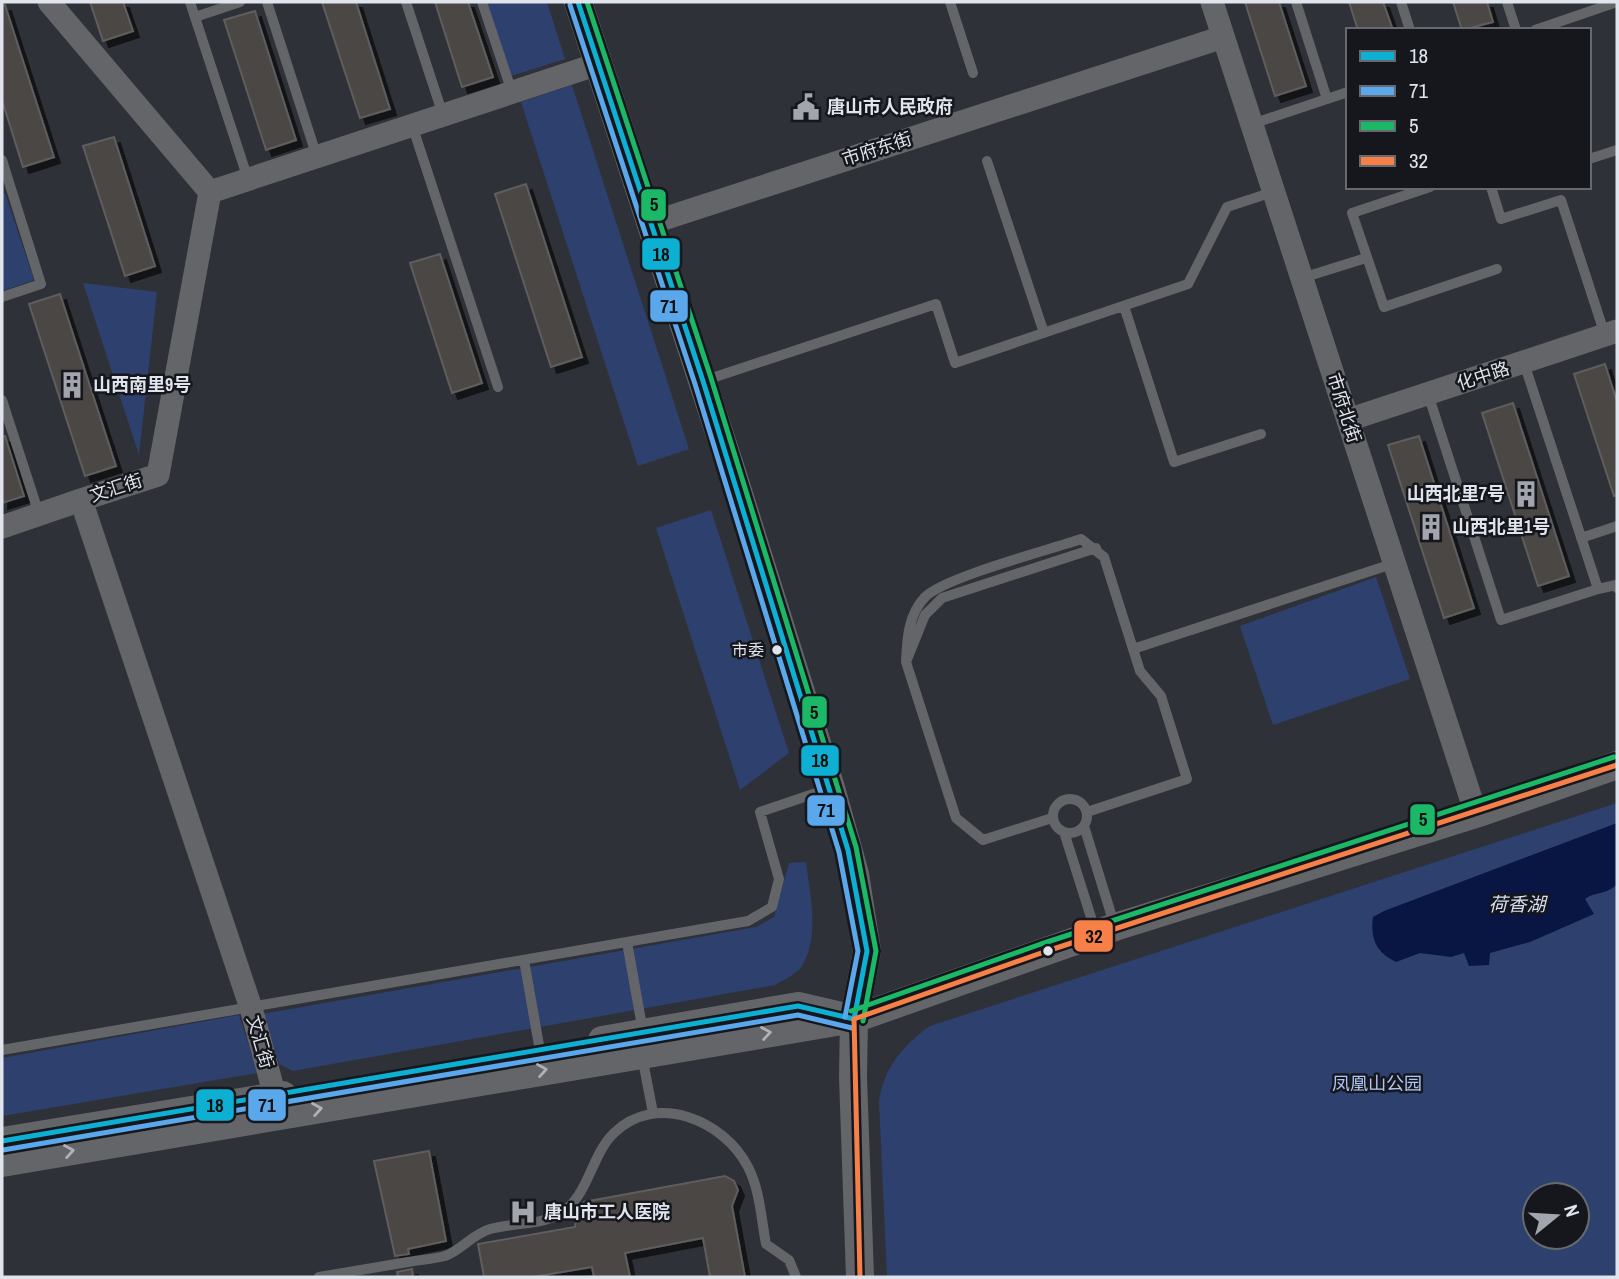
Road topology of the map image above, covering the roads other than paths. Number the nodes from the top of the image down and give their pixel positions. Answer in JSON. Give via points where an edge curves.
{"nodes":[{"id":1,"x":49,"y":2,"type":"edge"},
{"id":2,"x":190,"y":2,"type":"edge"},
{"id":3,"x":240,"y":2,"type":"edge"},
{"id":4,"x":267,"y":2,"type":"edge"},
{"id":5,"x":406,"y":2,"type":"edge"},
{"id":6,"x":482,"y":2,"type":"edge"},
{"id":7,"x":578,"y":2,"type":"edge"},
{"id":8,"x":950,"y":2,"type":"edge"},
{"id":9,"x":1212,"y":2,"type":"edge"},
{"id":10,"x":1296,"y":2,"type":"edge"},
{"id":11,"x":1401,"y":2,"type":"edge"},
{"id":12,"x":1507,"y":2,"type":"edge"},
{"id":13,"x":1614,"y":2,"type":"edge"},
{"id":14,"x":195,"y":16,"type":"junction"},
{"id":15,"x":1409,"y":28,"type":"edge"},
{"id":16,"x":1515,"y":28,"type":"edge"},
{"id":17,"x":1541,"y":28,"type":"edge"},
{"id":18,"x":1223,"y":37,"type":"junction"},
{"id":19,"x":598,"y":64,"type":"junction"},
{"id":20,"x":973,"y":73,"type":"dead end"},
{"id":21,"x":512,"y":92,"type":"junction"},
{"id":22,"x":1346,"y":93,"type":"edge"},
{"id":23,"x":1327,"y":99,"type":"junction"},
{"id":24,"x":443,"y":115,"type":"junction"},
{"id":25,"x":1252,"y":124,"type":"junction"},
{"id":26,"x":412,"y":125,"type":"junction"},
{"id":27,"x":1617,"y":150,"type":"edge"},
{"id":28,"x":317,"y":157,"type":"junction"},
{"id":29,"x":1591,"y":158,"type":"edge"},
{"id":30,"x":2,"y":160,"type":"edge"},
{"id":31,"x":987,"y":161,"type":"dead end"},
{"id":32,"x":248,"y":179,"type":"junction"},
{"id":33,"x":1424,"y":189,"type":"edge"},
{"id":34,"x":1492,"y":189,"type":"edge"},
{"id":35,"x":1558,"y":189,"type":"edge"},
{"id":36,"x":210,"y":192,"type":"junction"},
{"id":37,"x":1273,"y":192,"type":"junction"},
{"id":38,"x":1561,"y":200,"type":"junction"},
{"id":39,"x":651,"y":223,"type":"junction"},
{"id":40,"x":1366,"y":258,"type":"junction"},
{"id":41,"x":1497,"y":269,"type":"dead end"},
{"id":42,"x":1302,"y":278,"type":"junction"},
{"id":43,"x":2,"y":297,"type":"edge"},
{"id":44,"x":1124,"y":306,"type":"junction"},
{"id":45,"x":1044,"y":333,"type":"junction"},
{"id":46,"x":1611,"y":333,"type":"edge"},
{"id":47,"x":1524,"y":363,"type":"junction"},
{"id":48,"x":703,"y":381,"type":"junction"},
{"id":49,"x":498,"y":387,"type":"dead end"},
{"id":50,"x":1428,"y":394,"type":"junction"},
{"id":51,"x":2,"y":400,"type":"edge"},
{"id":52,"x":1349,"y":420,"type":"junction"},
{"id":53,"x":1261,"y":434,"type":"dead end"},
{"id":54,"x":81,"y":500,"type":"junction"},
{"id":55,"x":39,"y":514,"type":"junction"},
{"id":56,"x":1617,"y":526,"type":"edge"},
{"id":57,"x":2,"y":527,"type":"edge"},
{"id":58,"x":1581,"y":538,"type":"junction"},
{"id":59,"x":1395,"y":563,"type":"junction"},
{"id":60,"x":1598,"y":589,"type":"junction"},
{"id":61,"x":1617,"y":589,"type":"edge"},
{"id":62,"x":1133,"y":649,"type":"junction"},
{"id":63,"x":1617,"y":765,"type":"edge"},
{"id":64,"x":831,"y":788,"type":"junction"},
{"id":65,"x":1087,"y":812,"type":"junction"},
{"id":66,"x":1476,"y":814,"type":"junction"},
{"id":67,"x":1052,"y":818,"type":"junction"},
{"id":68,"x":1084,"y":825,"type":"junction"},
{"id":69,"x":1064,"y":832,"type":"junction"},
{"id":70,"x":1106,"y":930,"type":"junction"},
{"id":71,"x":627,"y":942,"type":"junction"},
{"id":72,"x":524,"y":960,"type":"junction"},
{"id":73,"x":251,"y":1009,"type":"junction"},
{"id":74,"x":854,"y":1019,"type":"junction"},
{"id":75,"x":642,"y":1043,"type":"junction"},
{"id":76,"x":2,"y":1050,"type":"edge"},
{"id":77,"x":540,"y":1051,"type":"junction"},
{"id":78,"x":275,"y":1096,"type":"junction"},
{"id":79,"x":653,"y":1112,"type":"junction"},
{"id":80,"x":2,"y":1141,"type":"edge"},
{"id":81,"x":2,"y":1163,"type":"edge"},
{"id":82,"x":334,"y":1276,"type":"edge"},
{"id":83,"x":318,"y":1277,"type":"edge"},
{"id":84,"x":796,"y":1277,"type":"edge"},
{"id":85,"x":860,"y":1277,"type":"edge"}],
"edges":[{"from":1,"to":36,"type":"street"},
{"from":2,"to":14,"type":"lane"},
{"from":3,"to":14,"type":"lane"},
{"from":4,"to":28,"type":"lane"},
{"from":5,"to":24,"type":"lane"},
{"from":6,"to":21,"type":"lane"},
{"from":7,"to":19,"type":"street"},
{"from":8,"to":20,"type":"lane"},
{"from":9,"to":18,"type":"street","name":"市府北街"},
{"from":10,"to":23,"type":"lane"},
{"from":11,"to":15,"type":"lane"},
{"from":12,"to":16,"type":"lane"},
{"from":13,"to":17,"type":"lane"},
{"from":14,"to":32,"type":"lane"},
{"from":18,"to":25,"type":"street","name":"市府北街"},
{"from":18,"to":39,"type":"street","name":"市府东街"},
{"from":19,"to":21,"type":"street"},
{"from":19,"to":39,"type":"street"},
{"from":21,"to":24,"type":"street"},
{"from":22,"to":23,"type":"lane"},
{"from":23,"to":25,"type":"lane"},
{"from":24,"to":26,"type":"street"},
{"from":25,"to":37,"type":"street","name":"市府北街"},
{"from":26,"to":28,"type":"street"},
{"from":26,"to":49,"type":"lane"},
{"from":27,"to":29,"type":"lane"},
{"from":28,"to":32,"type":"street"},
{"from":30,"to":43,"type":"lane","via":[[41,284]]},
{"from":31,"to":45,"type":"lane"},
{"from":32,"to":36,"type":"street"},
{"from":33,"to":40,"type":"lane","via":[[1352,213]]},
{"from":34,"to":38,"type":"lane","via":[[1501,219]]},
{"from":35,"to":38,"type":"lane"},
{"from":36,"to":54,"type":"street","name":"文汇街","via":[[158,475]]},
{"from":37,"to":42,"type":"street","name":"市府北街"},
{"from":37,"to":44,"type":"lane","via":[[1227,207],[1188,284]]},
{"from":38,"to":46,"type":"lane"},
{"from":39,"to":48,"type":"street"},
{"from":40,"to":41,"type":"lane","via":[[1384,307]]},
{"from":40,"to":42,"type":"lane"},
{"from":42,"to":52,"type":"street","name":"市府北街"},
{"from":44,"to":45,"type":"lane"},
{"from":44,"to":53,"type":"lane","via":[[1174,462]]},
{"from":45,"to":48,"type":"lane","via":[[955,363],[936,304]]},
{"from":46,"to":47,"type":"street","name":"化中路"},
{"from":47,"to":50,"type":"street","name":"化中路"},
{"from":47,"to":58,"type":"lane"},
{"from":48,"to":64,"type":"street"},
{"from":50,"to":52,"type":"street","name":"化中路"},
{"from":50,"to":60,"type":"lane","via":[[1501,621]]},
{"from":51,"to":55,"type":"lane"},
{"from":52,"to":59,"type":"street","name":"市府北街"},
{"from":54,"to":55,"type":"street"},
{"from":54,"to":73,"type":"street","name":"文汇街"},
{"from":55,"to":57,"type":"street"},
{"from":56,"to":58,"type":"lane"},
{"from":58,"to":60,"type":"lane"},
{"from":59,"to":62,"type":"lane"},
{"from":59,"to":66,"type":"street","name":"市府北街"},
{"from":60,"to":61,"type":"lane","via":[[1616,585]]},
{"from":62,"to":65,"type":"lane","via":[[1140,671],[1161,696],[1186,779]]},
{"from":62,"to":67,"type":"lane","via":[[1104,557],[1081,540],[945,584],[925,597],[907,628],[906,662],[956,818],[983,840]]},
{"from":63,"to":66,"type":"street"},
{"from":64,"to":71,"type":"lane","via":[[760,812],[779,879],[772,906],[760,916]]},
{"from":64,"to":74,"type":"street","via":[[855,874],[867,951]]},
{"from":65,"to":67,"type":"lane","via":[[1081,802],[1064,799],[1055,806]]},
{"from":65,"to":68,"type":"lane"},
{"from":66,"to":70,"type":"street"},
{"from":67,"to":69,"type":"lane"},
{"from":68,"to":69,"type":"lane","via":[[1075,833]]},
{"from":68,"to":70,"type":"lane"},
{"from":69,"to":70,"type":"lane"},
{"from":70,"to":74,"type":"street"},
{"from":71,"to":72,"type":"lane"},
{"from":71,"to":75,"type":"lane"},
{"from":72,"to":73,"type":"lane"},
{"from":72,"to":77,"type":"lane"},
{"from":73,"to":76,"type":"lane","via":[[243,1006]]},
{"from":73,"to":78,"type":"street","name":"文汇街"},
{"from":74,"to":75,"type":"street","via":[[798,1006]]},
{"from":74,"to":85,"type":"street"},
{"from":75,"to":77,"type":"street"},
{"from":75,"to":79,"type":"lane"},
{"from":81,"to":75,"type":"street","one_way":true},
{"from":77,"to":78,"type":"street"},
{"from":78,"to":80,"type":"street"},
{"from":79,"to":82,"type":"lane","via":[[614,1132],[600,1150],[578,1197],[554,1217],[489,1229],[446,1255]]},
{"from":79,"to":84,"type":"lane","via":[[675,1112],[698,1121],[719,1133],[747,1164],[756,1184],[766,1244],[789,1260]]},
{"from":82,"to":83,"type":"lane"}]}
